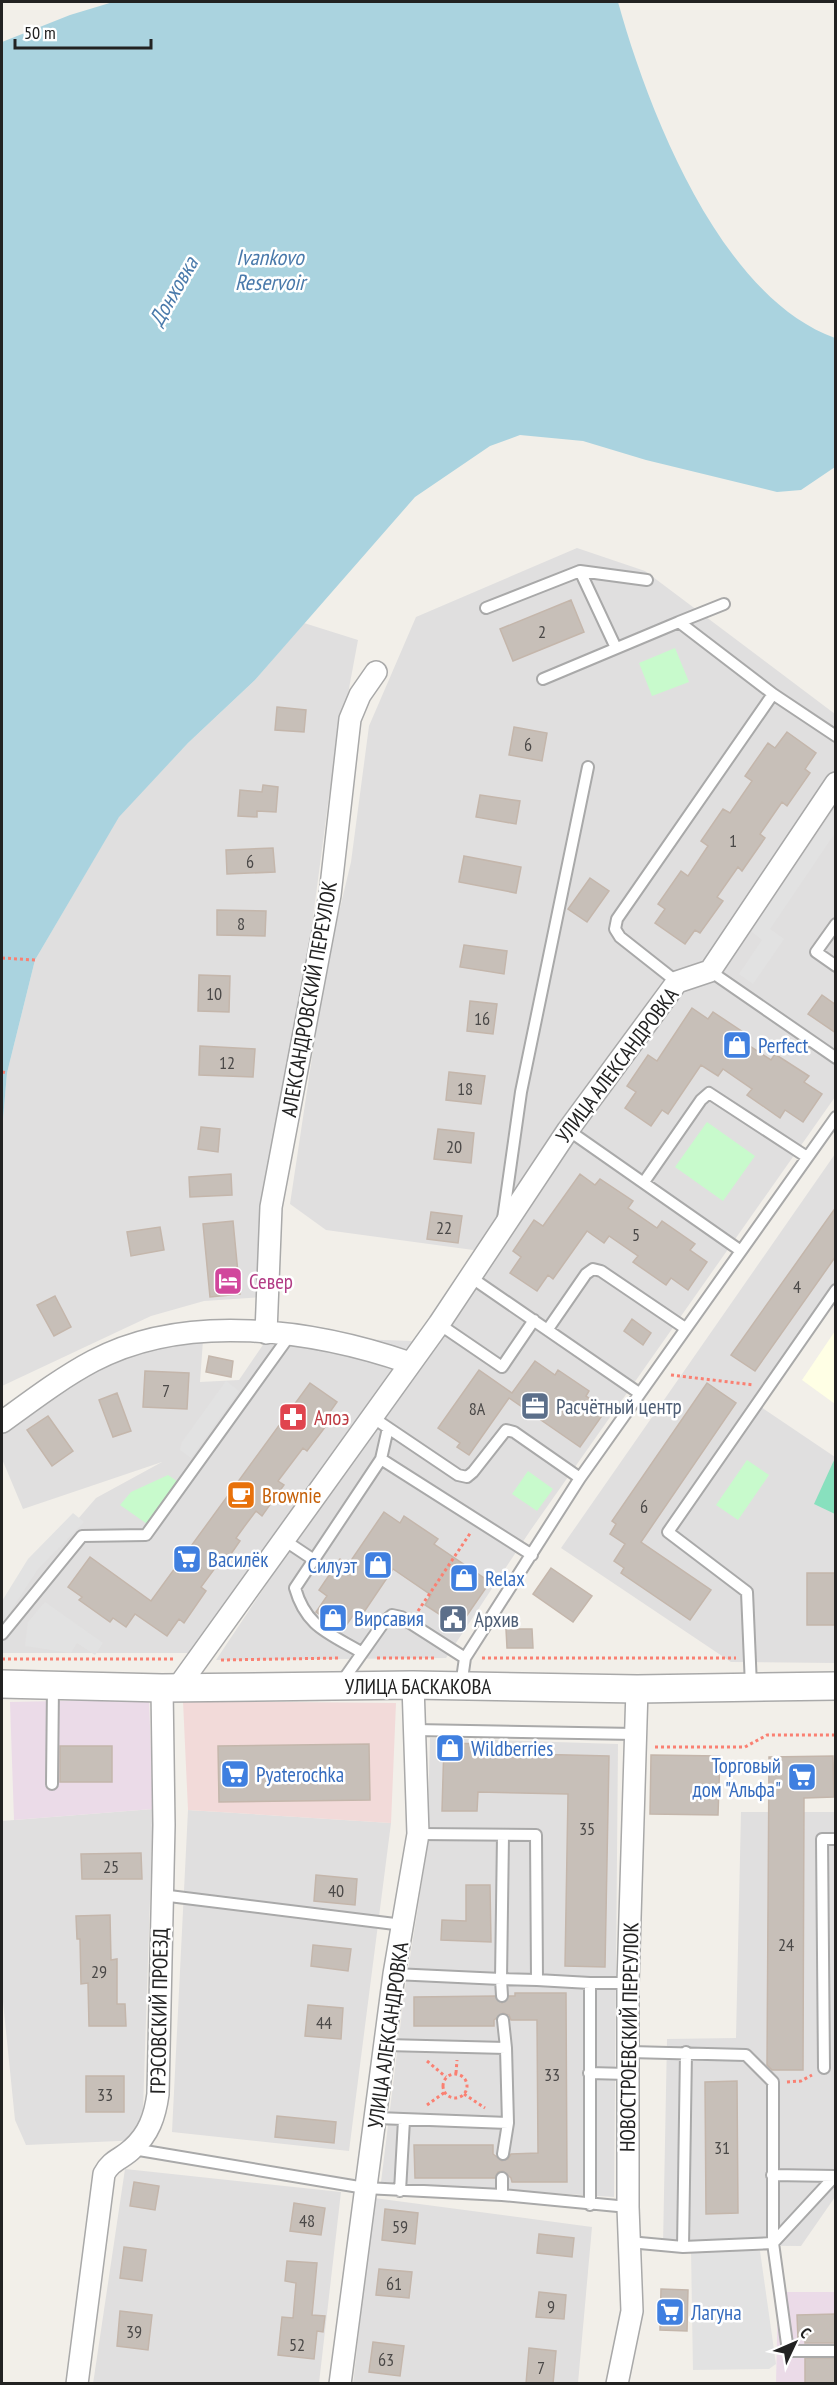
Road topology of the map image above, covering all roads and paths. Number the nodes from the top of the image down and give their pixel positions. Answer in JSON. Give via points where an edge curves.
{"nodes":[{"id":1,"x":580,"y":572,"type":"junction"},
{"id":2,"x":647,"y":580,"type":"dead end"},
{"id":3,"x":724,"y":604,"type":"dead end"},
{"id":4,"x":486,"y":608,"type":"dead end"},
{"id":5,"x":679,"y":622,"type":"junction"},
{"id":6,"x":616,"y":648,"type":"junction"},
{"id":7,"x":376,"y":672,"type":"dead end"},
{"id":8,"x":543,"y":679,"type":"dead end"},
{"id":9,"x":773,"y":694,"type":"junction"},
{"id":10,"x":836,"y":736,"type":"edge"},
{"id":11,"x":588,"y":767,"type":"dead end"},
{"id":12,"x":836,"y":783,"type":"edge"},
{"id":13,"x":836,"y":924,"type":"edge"},
{"id":14,"x":2,"y":958,"type":"edge"},
{"id":15,"x":35,"y":960,"type":"dead end"},
{"id":16,"x":836,"y":966,"type":"edge"},
{"id":17,"x":710,"y":971,"type":"junction"},
{"id":18,"x":677,"y":982,"type":"junction"},
{"id":19,"x":836,"y":1058,"type":"edge"},
{"id":20,"x":2,"y":1072,"type":"edge"},
{"id":21,"x":7,"y":1073,"type":"dead end"},
{"id":22,"x":836,"y":1117,"type":"edge"},
{"id":23,"x":568,"y":1130,"type":"junction"},
{"id":24,"x":807,"y":1157,"type":"junction"},
{"id":25,"x":644,"y":1182,"type":"junction"},
{"id":26,"x":501,"y":1228,"type":"junction"},
{"id":27,"x":741,"y":1251,"type":"junction"},
{"id":28,"x":468,"y":1276,"type":"junction"},
{"id":29,"x":836,"y":1290,"type":"edge"},
{"id":30,"x":534,"y":1320,"type":"junction"},
{"id":31,"x":439,"y":1324,"type":"junction"},
{"id":32,"x":686,"y":1328,"type":"junction"},
{"id":33,"x":548,"y":1329,"type":"junction"},
{"id":34,"x":266,"y":1333,"type":"junction"},
{"id":35,"x":290,"y":1335,"type":"junction"},
{"id":36,"x":410,"y":1363,"type":"junction"},
{"id":37,"x":654,"y":1373,"type":"junction"},
{"id":38,"x":768,"y":1386,"type":"junction"},
{"id":39,"x":639,"y":1393,"type":"junction"},
{"id":40,"x":2,"y":1422,"type":"edge"},
{"id":41,"x":380,"y":1423,"type":"junction"},
{"id":42,"x":381,"y":1459,"type":"junction"},
{"id":43,"x":580,"y":1478,"type":"junction"},
{"id":44,"x":479,"y":1521,"type":"junction"},
{"id":45,"x":284,"y":1540,"type":"junction"},
{"id":46,"x":532,"y":1555,"type":"junction"},
{"id":47,"x":314,"y":1560,"type":"junction"},
{"id":48,"x":410,"y":1623,"type":"junction"},
{"id":49,"x":2,"y":1634,"type":"edge"},
{"id":50,"x":361,"y":1653,"type":"junction"},
{"id":51,"x":465,"y":1658,"type":"junction"},
{"id":52,"x":2,"y":1684,"type":"edge"},
{"id":53,"x":53,"y":1685,"type":"junction"},
{"id":54,"x":414,"y":1685,"type":"junction"},
{"id":55,"x":339,"y":1686,"type":"junction"},
{"id":56,"x":461,"y":1686,"type":"junction"},
{"id":57,"x":751,"y":1686,"type":"junction"},
{"id":58,"x":836,"y":1686,"type":"edge"},
{"id":59,"x":170,"y":1688,"type":"junction"},
{"id":60,"x":637,"y":1689,"type":"junction"},
{"id":61,"x":415,"y":1730,"type":"junction"},
{"id":62,"x":836,"y":1736,"type":"edge"},
{"id":63,"x":635,"y":1740,"type":"junction"},
{"id":64,"x":52,"y":1784,"type":"dead end"},
{"id":65,"x":418,"y":1834,"type":"junction"},
{"id":66,"x":503,"y":1835,"type":"junction"},
{"id":67,"x":836,"y":1839,"type":"edge"},
{"id":68,"x":161,"y":1895,"type":"junction"},
{"id":69,"x":403,"y":1925,"type":"junction"},
{"id":70,"x":394,"y":1974,"type":"junction"},
{"id":71,"x":501,"y":1979,"type":"junction"},
{"id":72,"x":537,"y":1980,"type":"junction"},
{"id":73,"x":590,"y":1983,"type":"junction"},
{"id":74,"x":628,"y":1983,"type":"junction"},
{"id":75,"x":502,"y":1996,"type":"dead end"},
{"id":76,"x":503,"y":2020,"type":"dead end"},
{"id":77,"x":386,"y":2045,"type":"junction"},
{"id":78,"x":506,"y":2048,"type":"junction"},
{"id":79,"x":630,"y":2052,"type":"junction"},
{"id":80,"x":686,"y":2052,"type":"junction"},
{"id":81,"x":824,"y":2068,"type":"joint"},
{"id":82,"x":590,"y":2073,"type":"junction"},
{"id":83,"x":628,"y":2074,"type":"junction"},
{"id":84,"x":446,"y":2077,"type":"joint"},
{"id":85,"x":773,"y":2082,"type":"junction"},
{"id":86,"x":377,"y":2118,"type":"junction"},
{"id":87,"x":404,"y":2120,"type":"junction"},
{"id":88,"x":508,"y":2123,"type":"junction"},
{"id":89,"x":132,"y":2149,"type":"junction"},
{"id":90,"x":503,"y":2154,"type":"dead end"},
{"id":91,"x":772,"y":2175,"type":"junction"},
{"id":92,"x":502,"y":2178,"type":"dead end"},
{"id":93,"x":365,"y":2188,"type":"junction"},
{"id":94,"x":400,"y":2191,"type":"junction"},
{"id":95,"x":502,"y":2195,"type":"junction"},
{"id":96,"x":590,"y":2205,"type":"junction"},
{"id":97,"x":628,"y":2207,"type":"junction"},
{"id":98,"x":629,"y":2242,"type":"junction"},
{"id":99,"x":773,"y":2243,"type":"junction"},
{"id":100,"x":683,"y":2247,"type":"junction"},
{"id":101,"x":836,"y":2351,"type":"edge"},
{"id":102,"x":77,"y":2384,"type":"edge"},
{"id":103,"x":340,"y":2384,"type":"edge"},
{"id":104,"x":616,"y":2384,"type":"edge"}],
"edges":[{"from":1,"to":2,"type":"lane"},
{"from":1,"to":4,"type":"lane"},
{"from":1,"to":6,"type":"lane"},
{"from":3,"to":5,"type":"lane"},
{"from":5,"to":6,"type":"lane"},
{"from":5,"to":9,"type":"lane"},
{"from":6,"to":8,"type":"lane"},
{"from":7,"to":34,"type":"street","name":"АЛЕКСАНДРОВСКИЙ ПЕРЕУЛОК","via":[[350,719],[330,895],[271,1207]]},
{"from":9,"to":10,"type":"lane"},
{"from":9,"to":18,"type":"lane","via":[[617,919],[615,929],[620,938]]},
{"from":11,"to":26,"type":"lane","via":[[521,1092]]},
{"from":12,"to":17,"type":"street"},
{"from":13,"to":16,"type":"lane","via":[[816,952]]},
{"from":14,"to":15,"type":"path"},
{"from":17,"to":18,"type":"street","name":"УЛИЦА АЛЕКСАНДРОВКА"},
{"from":17,"to":19,"type":"lane"},
{"from":18,"to":23,"type":"street","name":"УЛИЦА АЛЕКСАНДРОВКА"},
{"from":20,"to":21,"type":"path"},
{"from":22,"to":24,"type":"lane"},
{"from":23,"to":25,"type":"lane"},
{"from":23,"to":26,"type":"street","name":"УЛИЦА АЛЕКСАНДРОВКА"},
{"from":24,"to":25,"type":"lane","via":[[709,1093]]},
{"from":24,"to":27,"type":"lane"},
{"from":25,"to":27,"type":"lane"},
{"from":26,"to":28,"type":"street","name":"УЛИЦА АЛЕКСАНДРОВКА"},
{"from":27,"to":32,"type":"lane"},
{"from":28,"to":30,"type":"lane"},
{"from":28,"to":31,"type":"street","name":"УЛИЦА АЛЕКСАНДРОВКА"},
{"from":29,"to":38,"type":"lane"},
{"from":30,"to":31,"type":"lane","via":[[502,1367]]},
{"from":30,"to":33,"type":"lane"},
{"from":31,"to":36,"type":"street","name":"УЛИЦА АЛЕКСАНДРОВКА"},
{"from":32,"to":33,"type":"lane","via":[[593,1269]]},
{"from":32,"to":37,"type":"lane"},
{"from":33,"to":39,"type":"lane"},
{"from":34,"to":35,"type":"street"},
{"from":34,"to":40,"type":"street","via":[[174,1333],[136,1343],[94,1360]]},
{"from":35,"to":36,"type":"street","via":[[354,1344]]},
{"from":35,"to":49,"type":"lane","via":[[146,1535],[82,1536]]},
{"from":36,"to":41,"type":"street","name":"УЛИЦА АЛЕКСАНДРОВКА"},
{"from":37,"to":38,"type":"path"},
{"from":37,"to":39,"type":"lane"},
{"from":38,"to":57,"type":"lane","via":[[668,1532],[747,1592]]},
{"from":39,"to":43,"type":"lane"},
{"from":41,"to":42,"type":"lane"},
{"from":41,"to":43,"type":"lane","via":[[458,1475],[467,1477],[506,1430]]},
{"from":41,"to":45,"type":"street","name":"УЛИЦА АЛЕКСАНДРОВКА"},
{"from":42,"to":44,"type":"lane"},
{"from":42,"to":47,"type":"lane"},
{"from":43,"to":46,"type":"lane"},
{"from":44,"to":46,"type":"lane"},
{"from":44,"to":48,"type":"path"},
{"from":45,"to":47,"type":"lane"},
{"from":45,"to":59,"type":"street","name":"УЛИЦА АЛЕКСАНДРОВКА"},
{"from":46,"to":51,"type":"lane"},
{"from":47,"to":50,"type":"lane","via":[[295,1588],[301,1607],[313,1623]]},
{"from":48,"to":50,"type":"lane","via":[[392,1615]]},
{"from":48,"to":51,"type":"lane"},
{"from":50,"to":55,"type":"lane"},
{"from":51,"to":56,"type":"lane"},
{"from":52,"to":53,"type":"street","name":"УЛИЦА БАСКАКОВА"},
{"from":53,"to":59,"type":"street","name":"УЛИЦА БАСКАКОВА"},
{"from":53,"to":64,"type":"lane"},
{"from":54,"to":55,"type":"street","name":"УЛИЦА БАСКАКОВА"},
{"from":54,"to":56,"type":"street","name":"УЛИЦА БАСКАКОВА"},
{"from":54,"to":61,"type":"street","name":"УЛИЦА АЛЕКСАНДРОВКА"},
{"from":55,"to":59,"type":"street","name":"УЛИЦА БАСКАКОВА"},
{"from":56,"to":60,"type":"street","name":"УЛИЦА БАСКАКОВА"},
{"from":57,"to":58,"type":"street","name":"УЛИЦА БАСКАКОВА"},
{"from":57,"to":60,"type":"street","name":"УЛИЦА БАСКАКОВА"},
{"from":59,"to":68,"type":"street","name":"ГРЭСОВСКИЙ ПРОЕЗД"},
{"from":60,"to":63,"type":"street","name":"НОВОСТРОЕВСКИЙ ПЕРЕУЛОК"},
{"from":61,"to":63,"type":"lane"},
{"from":61,"to":65,"type":"street","name":"УЛИЦА АЛЕКСАНДРОВКА"},
{"from":62,"to":63,"type":"path","via":[[767,1735],[745,1747]]},
{"from":63,"to":74,"type":"street","name":"НОВОСТРОЕВСКИЙ ПЕРЕУЛОК"},
{"from":65,"to":66,"type":"lane"},
{"from":65,"to":69,"type":"street","name":"УЛИЦА АЛЕКСАНДРОВКА"},
{"from":66,"to":71,"type":"lane"},
{"from":66,"to":72,"type":"lane","via":[[537,1835]]},
{"from":67,"to":81,"type":"lane","via":[[822,1839]]},
{"from":68,"to":69,"type":"lane"},
{"from":68,"to":89,"type":"street","name":"ГРЭСОВСКИЙ ПРОЕЗД","via":[[158,2094],[150,2127]]},
{"from":69,"to":70,"type":"street","name":"УЛИЦА АЛЕКСАНДРОВКА"},
{"from":70,"to":71,"type":"lane"},
{"from":70,"to":77,"type":"street","name":"УЛИЦА АЛЕКСАНДРОВКА"},
{"from":71,"to":72,"type":"lane"},
{"from":71,"to":75,"type":"lane"},
{"from":72,"to":73,"type":"lane"},
{"from":73,"to":74,"type":"lane"},
{"from":73,"to":82,"type":"lane"},
{"from":74,"to":79,"type":"street","name":"НОВОСТРОЕВСКИЙ ПЕРЕУЛОК"},
{"from":76,"to":78,"type":"lane"},
{"from":77,"to":78,"type":"lane"},
{"from":77,"to":86,"type":"street","name":"УЛИЦА АЛЕКСАНДРОВКА"},
{"from":78,"to":88,"type":"lane"},
{"from":79,"to":80,"type":"lane"},
{"from":79,"to":83,"type":"street","name":"НОВОСТРОЕВСКИЙ ПЕРЕУЛОК"},
{"from":80,"to":85,"type":"lane","via":[[746,2055]]},
{"from":80,"to":100,"type":"lane"},
{"from":81,"to":85,"type":"path","via":[[801,2081]]},
{"from":82,"to":83,"type":"lane"},
{"from":82,"to":96,"type":"lane"},
{"from":83,"to":97,"type":"street","name":"НОВОСТРОЕВСКИЙ ПЕРЕУЛОК"},
{"from":84,"to":84,"type":"path","via":[[445,2092],[454,2098],[464,2094],[465,2079],[456,2073]]},
{"from":85,"to":91,"type":"lane"},
{"from":86,"to":87,"type":"lane"},
{"from":86,"to":93,"type":"street","name":"УЛИЦА АЛЕКСАНДРОВКА"},
{"from":87,"to":88,"type":"lane"},
{"from":87,"to":94,"type":"lane"},
{"from":88,"to":90,"type":"lane"},
{"from":89,"to":93,"type":"lane"},
{"from":89,"to":102,"type":"street","name":"ГРЭСОВСКИЙ ПРОЕЗД","via":[[110,2163],[104,2174]]},
{"from":91,"to":99,"type":"lane"},
{"from":91,"to":99,"type":"lane","via":[[835,2176]]},
{"from":92,"to":95,"type":"lane"},
{"from":93,"to":94,"type":"lane"},
{"from":93,"to":103,"type":"street","name":"УЛИЦА АЛЕКСАНДРОВКА"},
{"from":94,"to":95,"type":"lane"},
{"from":95,"to":96,"type":"lane"},
{"from":96,"to":97,"type":"lane"},
{"from":97,"to":98,"type":"street","name":"НОВОСТРОЕВСКИЙ ПЕРЕУЛОК"},
{"from":98,"to":100,"type":"lane"},
{"from":98,"to":104,"type":"street","name":"НОВОСТРОЕВСКИЙ ПЕРЕУЛОК","via":[[632,2311]]},
{"from":99,"to":100,"type":"lane"},
{"from":99,"to":101,"type":"lane","via":[[788,2351]]}]}
